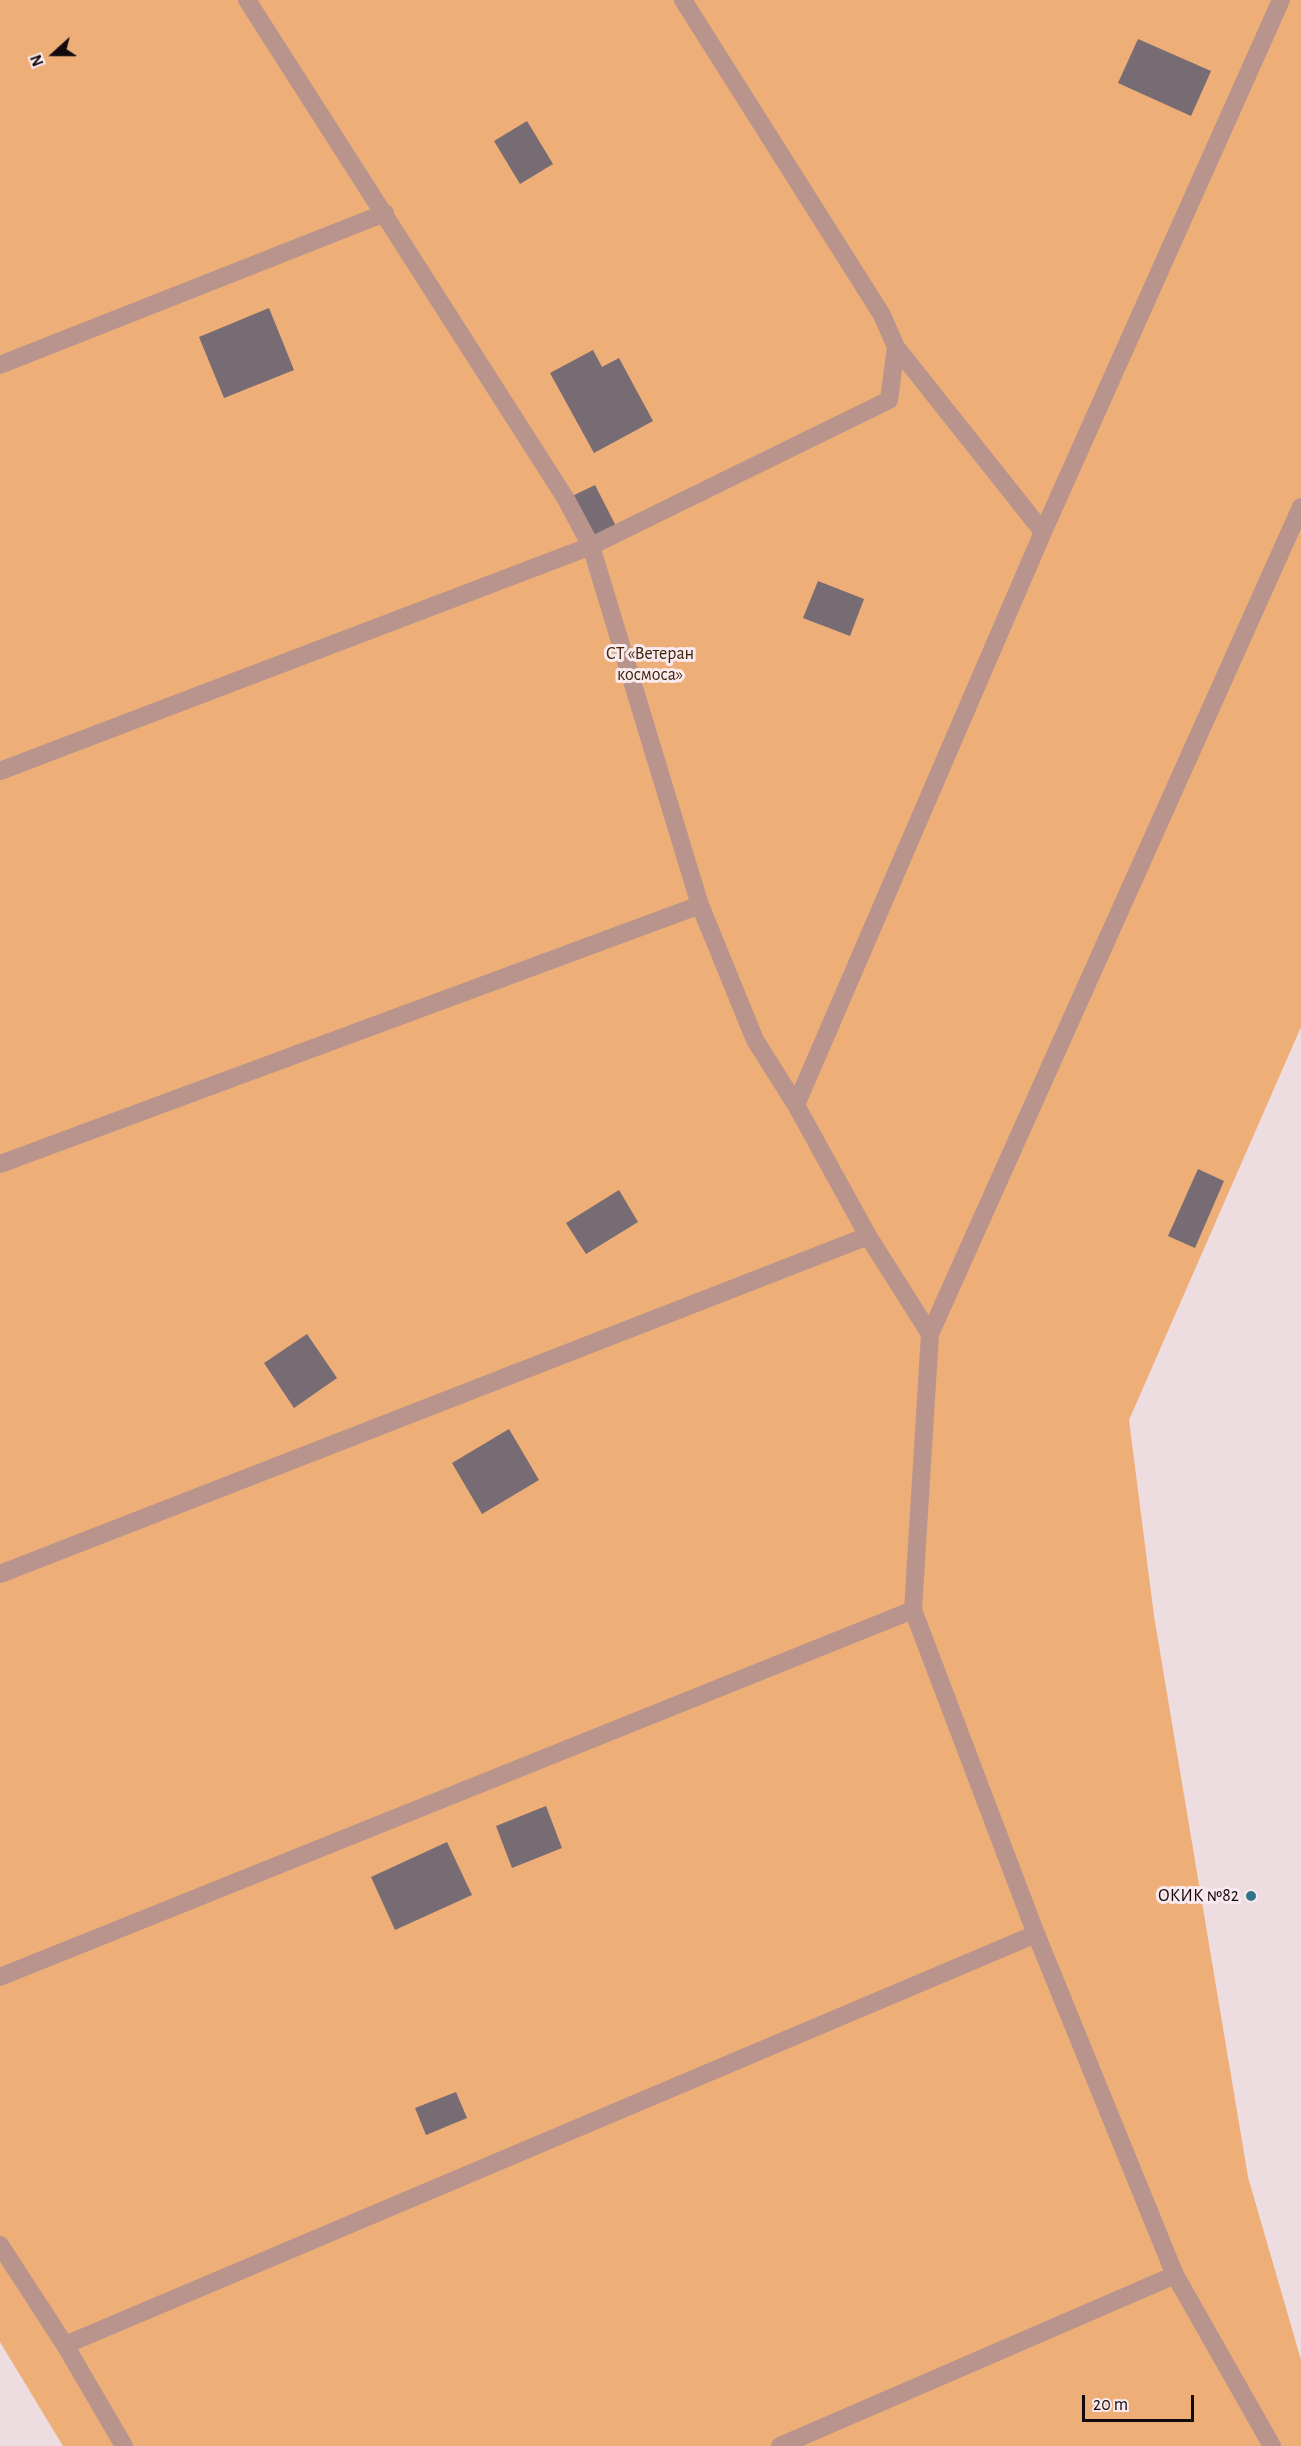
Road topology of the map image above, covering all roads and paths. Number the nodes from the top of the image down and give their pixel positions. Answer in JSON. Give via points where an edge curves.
{"nodes":[{"id":1,"x":248,"y":0,"type":"edge"},
{"id":2,"x":683,"y":0,"type":"edge"},
{"id":3,"x":1281,"y":0,"type":"edge"},
{"id":4,"x":385,"y":213,"type":"junction"},
{"id":5,"x":896,"y":346,"type":"junction"},
{"id":6,"x":0,"y":364,"type":"edge"},
{"id":7,"x":1301,"y":507,"type":"edge"},
{"id":8,"x":1044,"y":532,"type":"junction"},
{"id":9,"x":591,"y":546,"type":"junction"},
{"id":10,"x":0,"y":771,"type":"edge"},
{"id":11,"x":700,"y":905,"type":"junction"},
{"id":12,"x":796,"y":1104,"type":"junction"},
{"id":13,"x":0,"y":1164,"type":"edge"},
{"id":14,"x":868,"y":1236,"type":"junction"},
{"id":15,"x":930,"y":1334,"type":"junction"},
{"id":16,"x":0,"y":1574,"type":"edge"},
{"id":17,"x":913,"y":1610,"type":"junction"},
{"id":18,"x":1036,"y":1934,"type":"junction"},
{"id":19,"x":0,"y":1977,"type":"edge"},
{"id":20,"x":0,"y":2245,"type":"edge"},
{"id":21,"x":1175,"y":2275,"type":"junction"},
{"id":22,"x":65,"y":2345,"type":"junction"},
{"id":23,"x":124,"y":2446,"type":"edge"},
{"id":24,"x":780,"y":2446,"type":"edge"},
{"id":25,"x":1272,"y":2446,"type":"edge"}],
"edges":[{"from":1,"to":4,"type":"lane"},
{"from":2,"to":5,"type":"lane","via":[[882,315]]},
{"from":3,"to":8,"type":"lane"},
{"from":4,"to":6,"type":"lane"},
{"from":4,"to":9,"type":"lane","via":[[566,499]]},
{"from":5,"to":8,"type":"lane"},
{"from":5,"to":9,"type":"lane","via":[[889,400]]},
{"from":7,"to":15,"type":"lane"},
{"from":8,"to":12,"type":"lane"},
{"from":9,"to":10,"type":"lane"},
{"from":9,"to":11,"type":"lane"},
{"from":11,"to":12,"type":"lane","via":[[754,1040]]},
{"from":11,"to":13,"type":"lane"},
{"from":12,"to":14,"type":"lane"},
{"from":14,"to":15,"type":"lane"},
{"from":14,"to":16,"type":"lane"},
{"from":15,"to":17,"type":"lane"},
{"from":17,"to":18,"type":"lane"},
{"from":17,"to":19,"type":"lane"},
{"from":18,"to":21,"type":"lane"},
{"from":18,"to":22,"type":"lane"},
{"from":20,"to":22,"type":"lane"},
{"from":21,"to":24,"type":"lane"},
{"from":21,"to":25,"type":"lane"},
{"from":22,"to":23,"type":"lane"}]}
